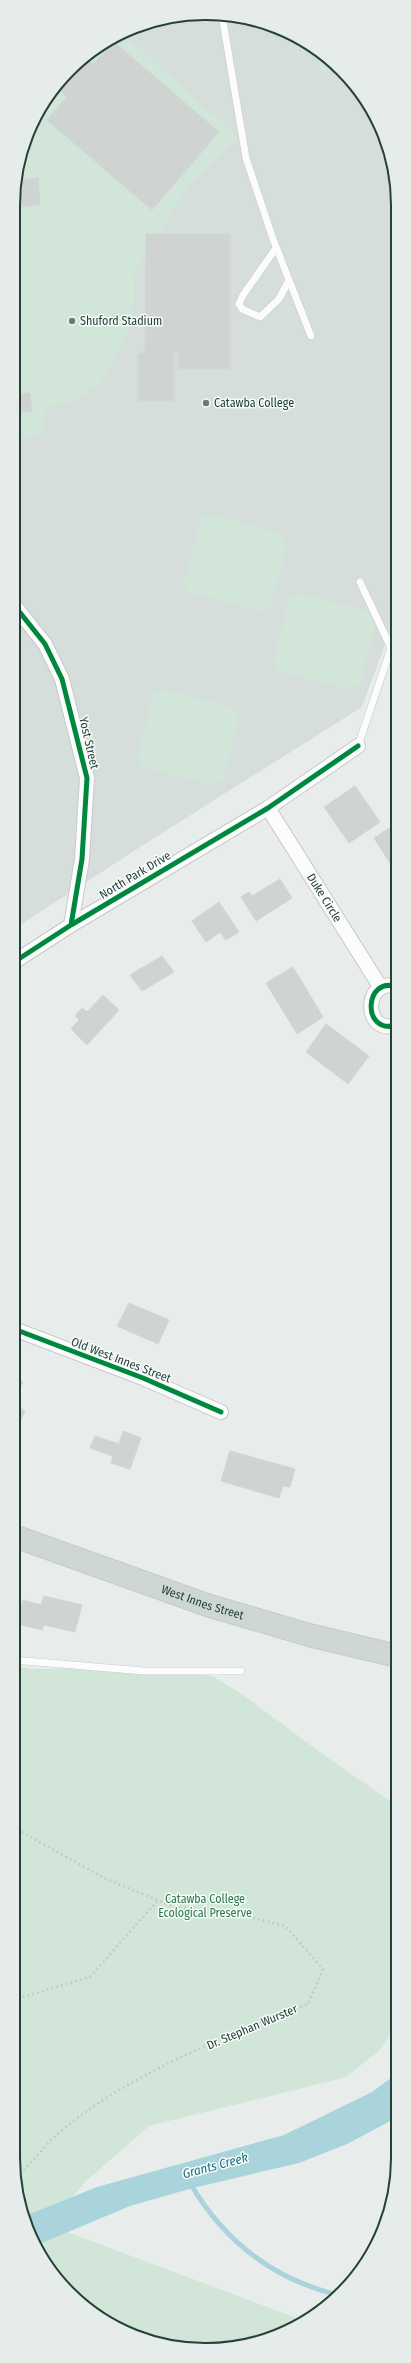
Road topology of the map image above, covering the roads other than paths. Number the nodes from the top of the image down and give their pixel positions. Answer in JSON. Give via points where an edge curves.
{"nodes":[{"id":1,"x":223,"y":21,"type":"edge"},
{"id":2,"x":276,"y":248,"type":"junction"},
{"id":3,"x":290,"y":280,"type":"junction"},
{"id":4,"x":311,"y":336,"type":"dead end"},
{"id":5,"x":360,"y":582,"type":"dead end"},
{"id":6,"x":20,"y":613,"type":"edge"},
{"id":7,"x":358,"y":746,"type":"joint"},
{"id":8,"x":268,"y":808,"type":"junction"},
{"id":9,"x":71,"y":925,"type":"junction"},
{"id":10,"x":20,"y":958,"type":"edge"},
{"id":11,"x":391,"y":986,"type":"edge"},
{"id":12,"x":381,"y":988,"type":"junction"},
{"id":13,"x":391,"y":1025,"type":"edge"},
{"id":14,"x":20,"y":1331,"type":"edge"},
{"id":15,"x":221,"y":1412,"type":"dead end"},
{"id":16,"x":20,"y":1538,"type":"edge"},
{"id":17,"x":391,"y":1655,"type":"edge"},
{"id":18,"x":20,"y":1661,"type":"edge"},
{"id":19,"x":241,"y":1671,"type":"dead end"}],
"edges":[{"from":1,"to":2,"type":"lane","via":[[246,158]]},
{"from":2,"to":3,"type":"lane"},
{"from":2,"to":3,"type":"lane","via":[[243,295],[239,304],[242,310],[260,317],[279,299]]},
{"from":3,"to":4,"type":"lane"},
{"from":5,"to":7,"type":"lane","via":[[391,648]]},
{"from":6,"to":9,"type":"street","name":"Yost Street","via":[[45,644],[62,678],[87,778],[82,859]]},
{"from":7,"to":8,"type":"street","name":"North Park Drive"},
{"from":8,"to":9,"type":"street","name":"North Park Drive"},
{"from":8,"to":12,"type":"street","name":"Duke Circle"},
{"from":9,"to":10,"type":"street","name":"North Park Drive"},
{"from":11,"to":12,"type":"street"},
{"from":12,"to":13,"type":"street","via":[[370,1003],[373,1016],[382,1024]]},
{"from":14,"to":15,"type":"street","name":"Old West Innes Street","via":[[143,1378]]},
{"from":16,"to":17,"type":"main road","name":"West Innes Street","via":[[207,1605],[309,1635]]},
{"from":18,"to":19,"type":"lane","via":[[144,1671]]}]}
